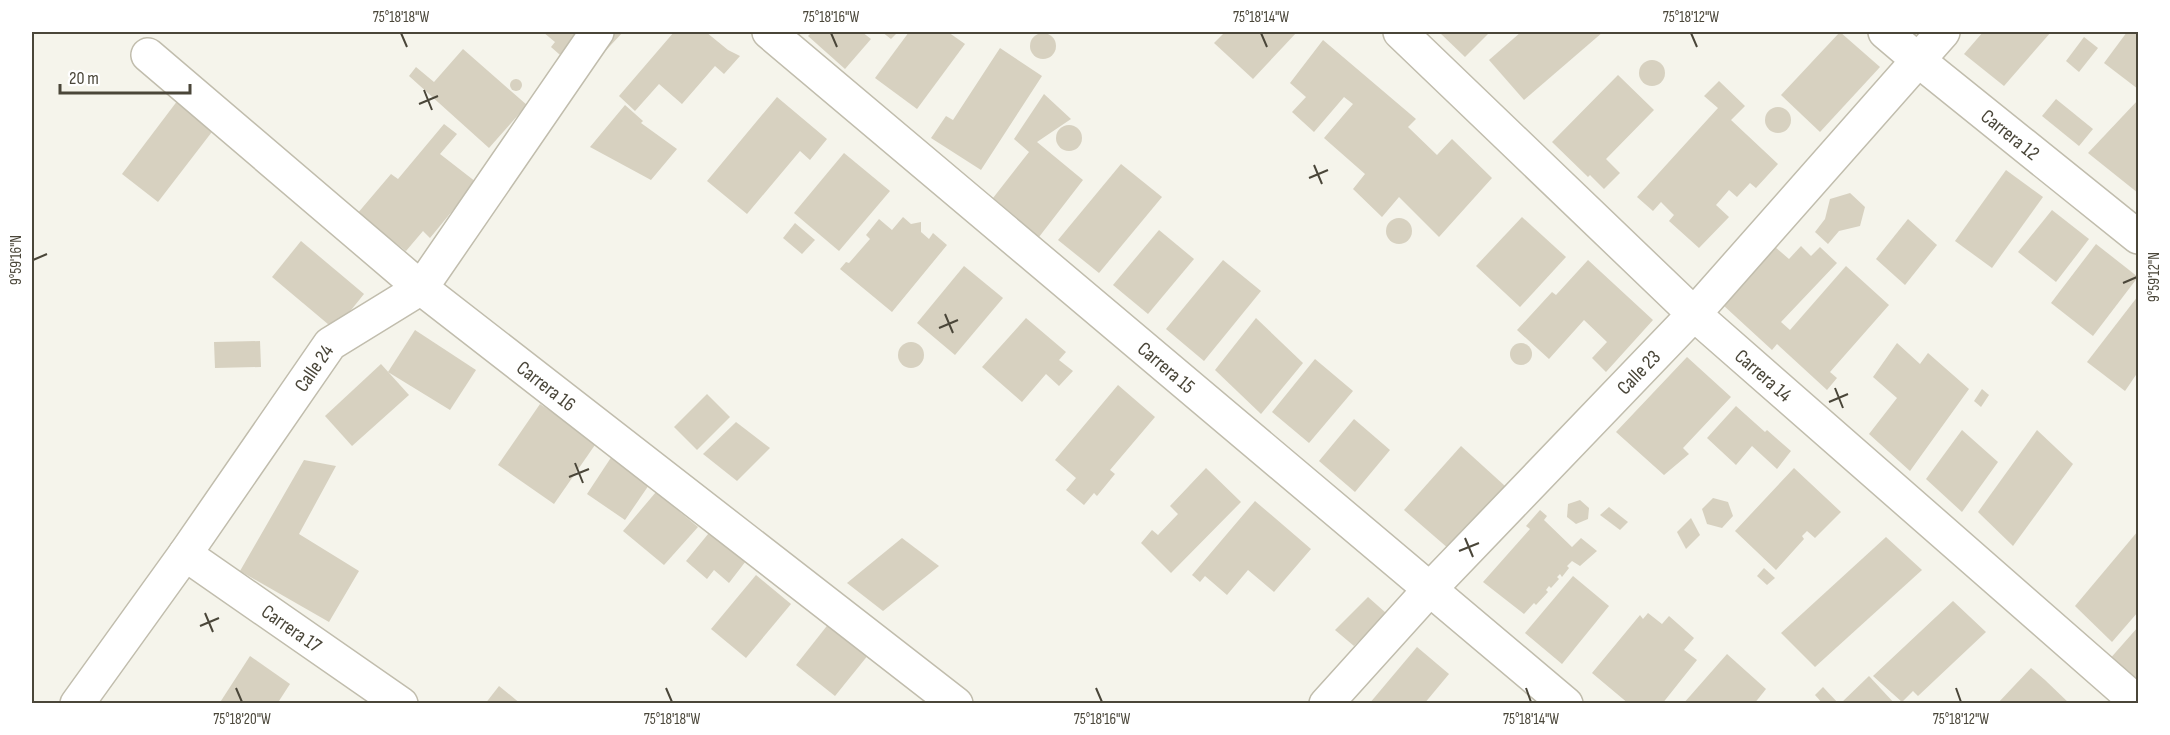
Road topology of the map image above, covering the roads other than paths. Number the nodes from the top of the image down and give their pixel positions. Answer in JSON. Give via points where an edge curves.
{"nodes":[{"id":1,"x":597,"y":32,"type":"edge"},
{"id":2,"x":769,"y":32,"type":"edge"},
{"id":3,"x":1400,"y":32,"type":"edge"},
{"id":4,"x":1885,"y":32,"type":"edge"},
{"id":5,"x":1943,"y":32,"type":"edge"},
{"id":6,"x":148,"y":55,"type":"dead end"},
{"id":7,"x":1918,"y":60,"type":"junction"},
{"id":8,"x":2139,"y":237,"type":"edge"},
{"id":9,"x":421,"y":288,"type":"junction"},
{"id":10,"x":1694,"y":314,"type":"junction"},
{"id":11,"x":185,"y":554,"type":"junction"},
{"id":12,"x":1429,"y":590,"type":"junction"},
{"id":13,"x":2138,"y":703,"type":"edge"},
{"id":14,"x":77,"y":704,"type":"edge"},
{"id":15,"x":401,"y":704,"type":"edge"},
{"id":16,"x":956,"y":704,"type":"edge"},
{"id":17,"x":1326,"y":704,"type":"edge"},
{"id":18,"x":1566,"y":704,"type":"edge"}],
"edges":[{"from":1,"to":9,"type":"street","name":"Calle 24"},
{"from":2,"to":12,"type":"street","name":"Carrera 15"},
{"from":3,"to":10,"type":"street","name":"Carrera 14"},
{"from":4,"to":7,"type":"street","name":"Carrera 12"},
{"from":5,"to":7,"type":"street","name":"Calle 23"},
{"from":6,"to":9,"type":"street","name":"Carrera 16"},
{"from":7,"to":8,"type":"street","name":"Carrera 12"},
{"from":7,"to":10,"type":"street","name":"Calle 23"},
{"from":9,"to":11,"type":"street","name":"Calle 24","via":[[330,344]]},
{"from":9,"to":16,"type":"street","name":"Carrera 16"},
{"from":10,"to":12,"type":"street","name":"Calle 23"},
{"from":10,"to":13,"type":"street","name":"Carrera 14"},
{"from":11,"to":14,"type":"street","name":"Calle 24"},
{"from":11,"to":15,"type":"street","name":"Carrera 17"},
{"from":12,"to":17,"type":"street","name":"Calle 23"},
{"from":12,"to":18,"type":"street","name":"Carrera 15"}]}
